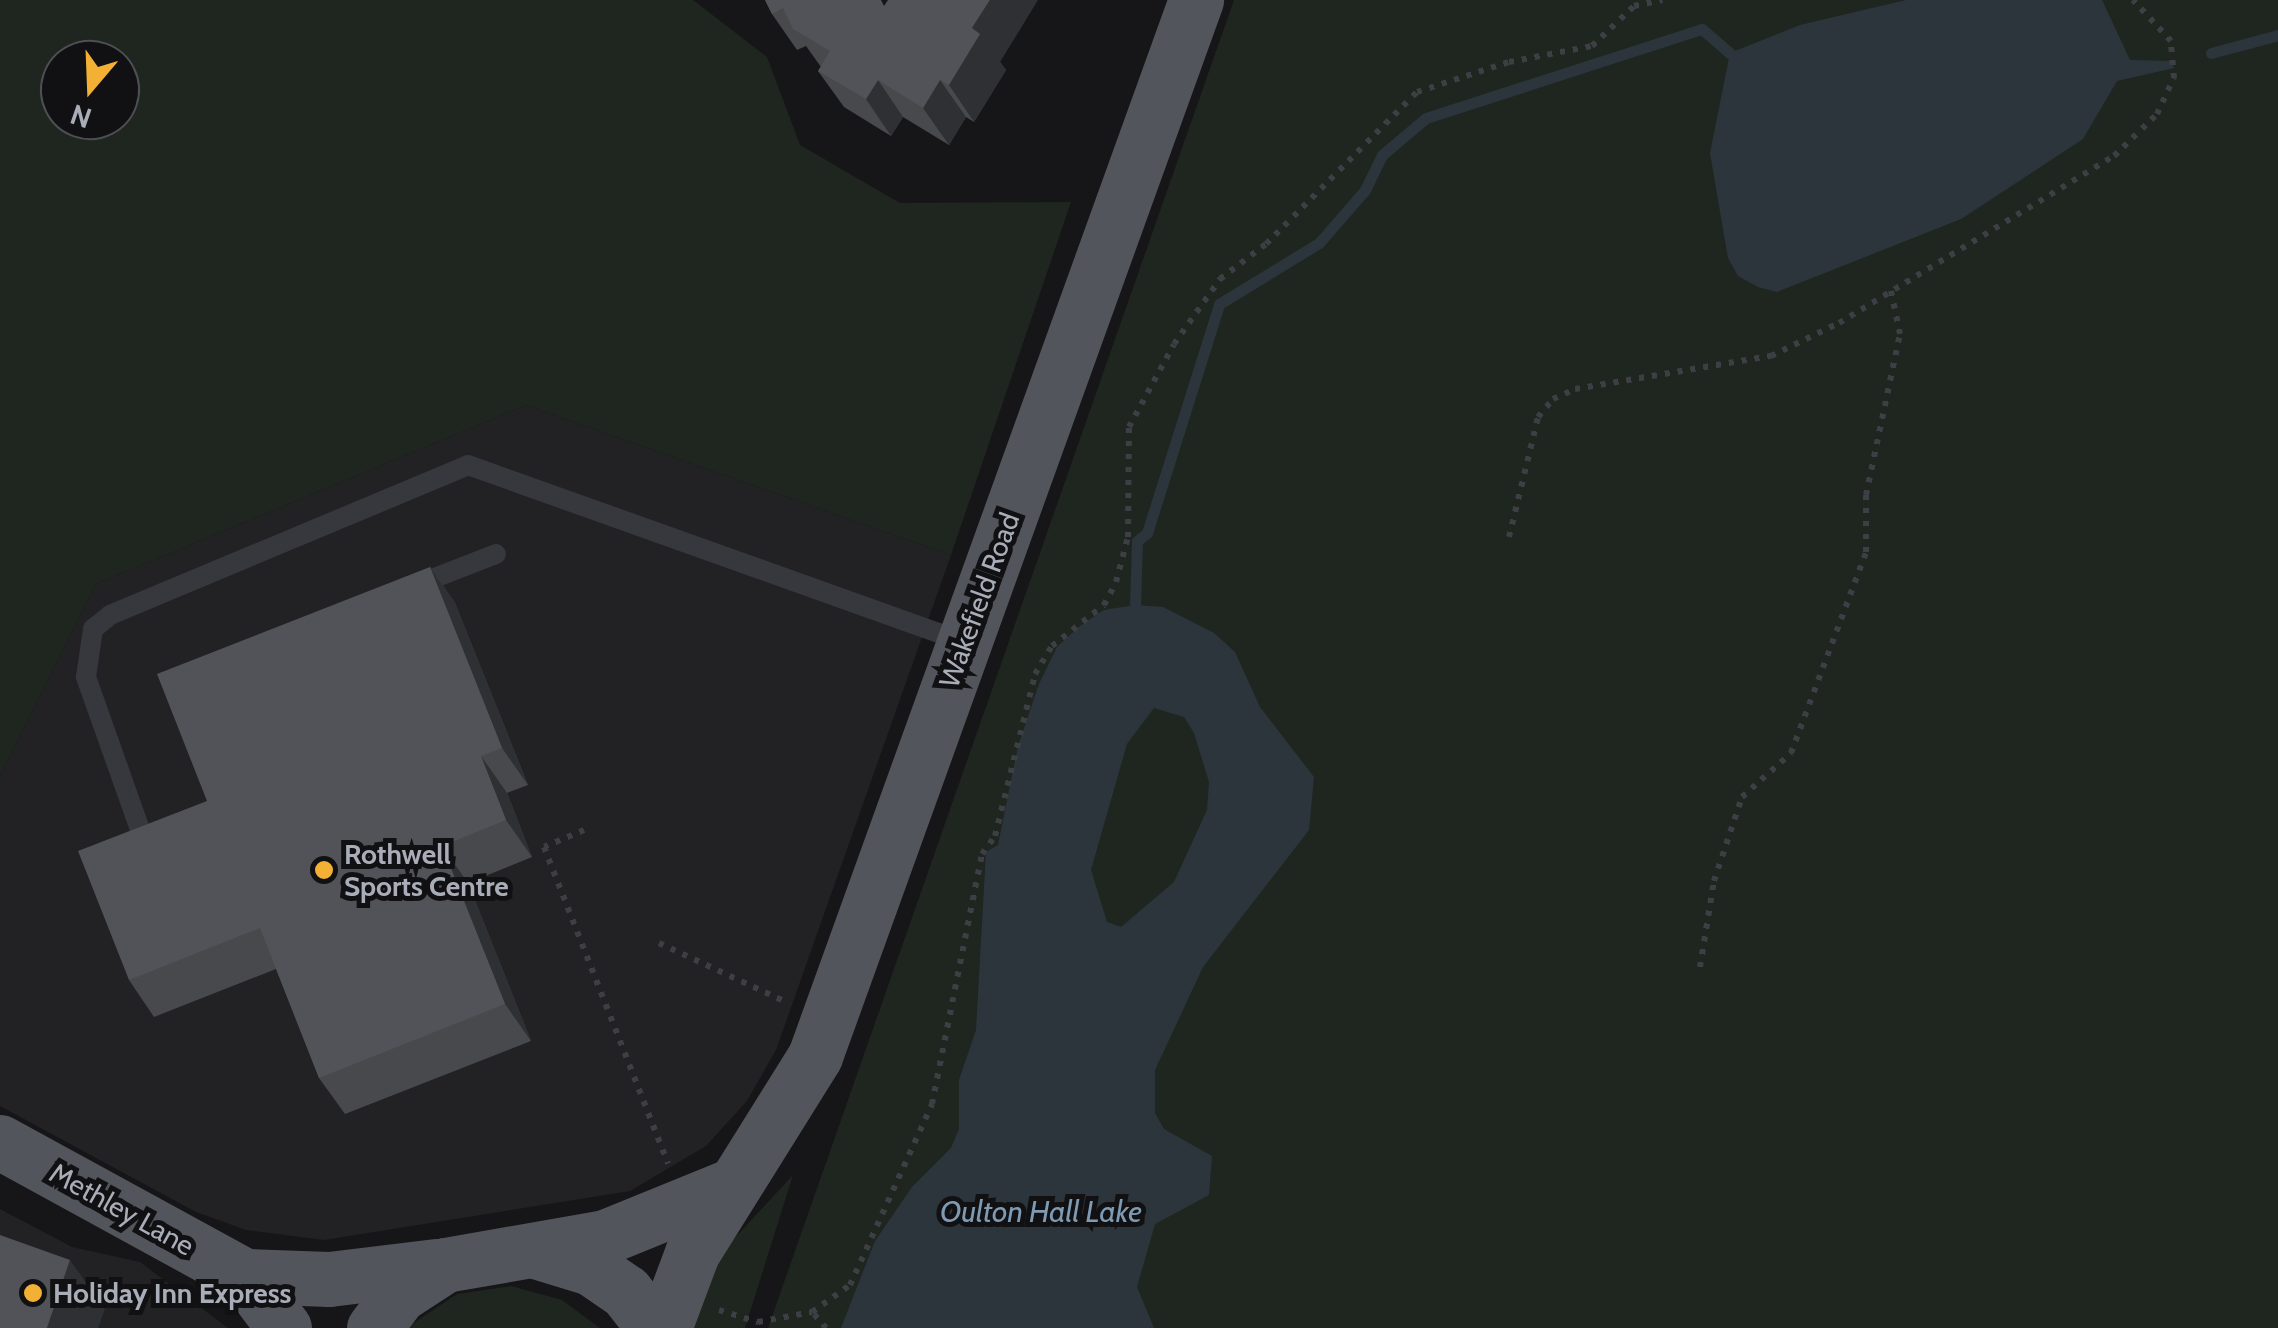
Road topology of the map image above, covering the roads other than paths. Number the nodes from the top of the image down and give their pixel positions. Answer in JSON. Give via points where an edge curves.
{"nodes":[{"id":1,"x":1196,"y":0,"type":"edge"},
{"id":2,"x":496,"y":554,"type":"dead end"},
{"id":3,"x":385,"y":597,"type":"edge"},
{"id":4,"x":964,"y":642,"type":"junction"},
{"id":5,"x":120,"y":845,"type":"edge"},
{"id":6,"x":0,"y":1142,"type":"edge"},
{"id":7,"x":732,"y":1185,"type":"junction"},
{"id":8,"x":535,"y":1251,"type":"junction"},
{"id":9,"x":445,"y":1264,"type":"junction"},
{"id":10,"x":245,"y":1276,"type":"junction"},
{"id":11,"x":664,"y":1317,"type":"edge"},
{"id":12,"x":284,"y":1328,"type":"edge"},
{"id":13,"x":374,"y":1328,"type":"edge"}],
"edges":[{"from":1,"to":4,"type":"main road","name":"Wakefield Road"},
{"from":2,"to":3,"type":"lane"},
{"from":4,"to":5,"type":"lane","via":[[468,465],[110,615],[93,630],[86,677],[151,835]]},
{"from":4,"to":7,"type":"main road","name":"Wakefield Road","via":[[828,1019],[783,1115]]},
{"from":6,"to":10,"type":"main road","name":"Methley Lane"},
{"from":7,"to":8,"type":"main road","via":[[630,1230]]},
{"from":7,"to":11,"type":"main road","name":"Wakefield Road"},
{"from":8,"to":9,"type":"main road","via":[[502,1250]]},
{"from":8,"to":11,"type":"main road","via":[[591,1268]]},
{"from":9,"to":10,"type":"main road","name":"Methley Lane","via":[[328,1279]]},
{"from":9,"to":13,"type":"main road","via":[[399,1295]]},
{"from":10,"to":12,"type":"main road","name":"Methley Lane"}]}
